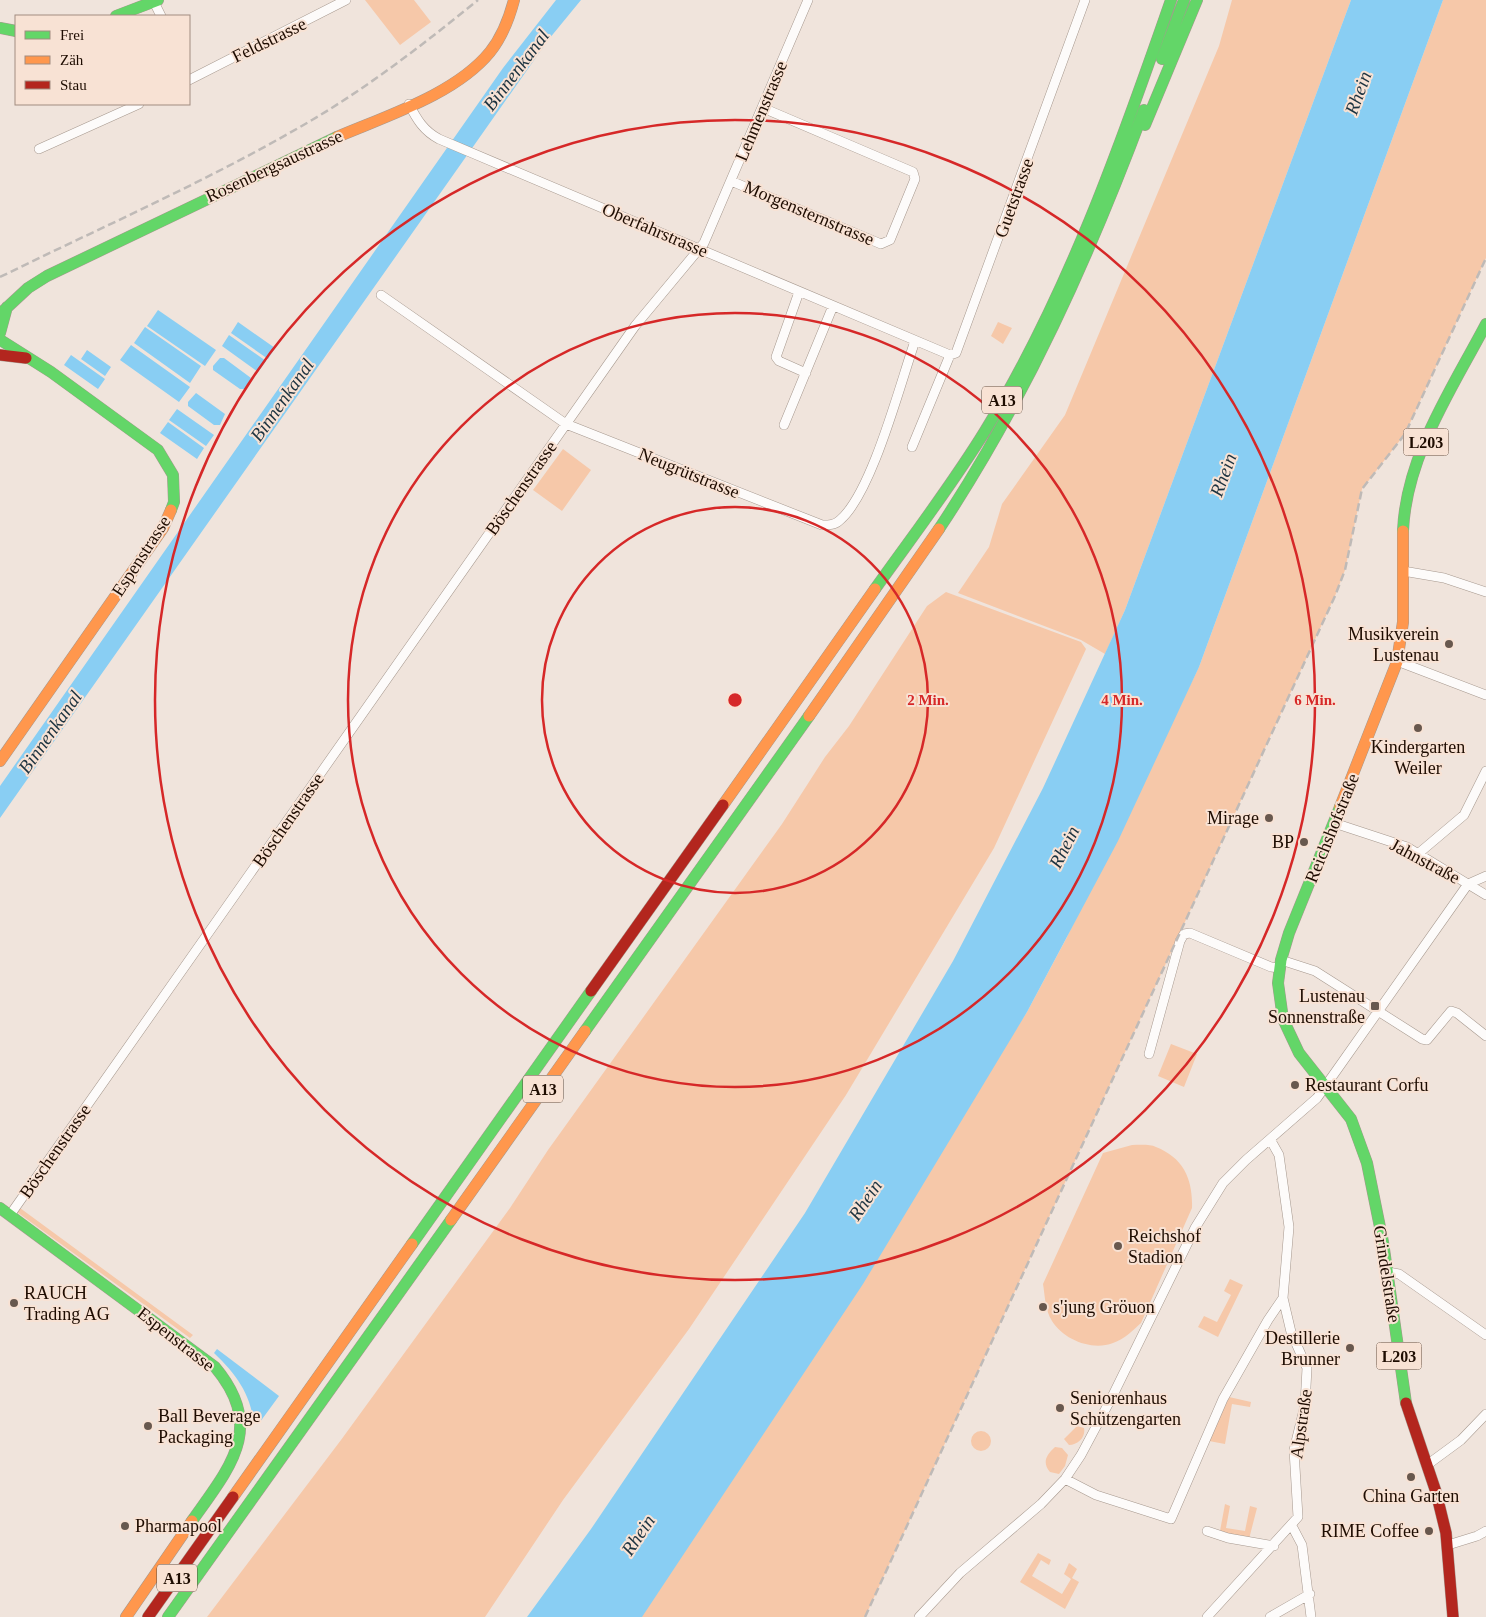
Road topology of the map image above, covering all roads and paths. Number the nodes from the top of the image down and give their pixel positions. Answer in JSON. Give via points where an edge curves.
{"nodes":[{"id":1,"x":346,"y":0,"type":"edge"},
{"id":2,"x":514,"y":0,"type":"edge"},
{"id":3,"x":808,"y":0,"type":"edge"},
{"id":4,"x":1085,"y":0,"type":"edge"},
{"id":5,"x":1171,"y":0,"type":"edge"},
{"id":6,"x":1184,"y":0,"type":"edge"},
{"id":7,"x":1197,"y":0,"type":"edge"},
{"id":8,"x":156,"y":1,"type":"edge"},
{"id":9,"x":119,"y":15,"type":"edge"},
{"id":10,"x":161,"y":15,"type":"edge"},
{"id":11,"x":0,"y":28,"type":"edge"},
{"id":12,"x":15,"y":31,"type":"edge"},
{"id":13,"x":190,"y":78,"type":"edge"},
{"id":14,"x":409,"y":104,"type":"junction"},
{"id":15,"x":136,"y":105,"type":"edge"},
{"id":16,"x":763,"y":108,"type":"junction"},
{"id":17,"x":1136,"y":132,"type":"junction"},
{"id":18,"x":39,"y":149,"type":"dead end"},
{"id":19,"x":731,"y":181,"type":"junction"},
{"id":20,"x":699,"y":248,"type":"junction"},
{"id":21,"x":800,"y":292,"type":"junction"},
{"id":22,"x":381,"y":295,"type":"dead end"},
{"id":23,"x":833,"y":306,"type":"junction"},
{"id":24,"x":4,"y":311,"type":"edge"},
{"id":25,"x":1486,"y":324,"type":"edge"},
{"id":26,"x":0,"y":340,"type":"edge"},
{"id":27,"x":915,"y":341,"type":"junction"},
{"id":28,"x":0,"y":355,"type":"edge"},
{"id":29,"x":950,"y":355,"type":"junction"},
{"id":30,"x":28,"y":358,"type":"junction"},
{"id":31,"x":806,"y":372,"type":"junction"},
{"id":32,"x":566,"y":424,"type":"junction"},
{"id":33,"x":784,"y":425,"type":"dead end"},
{"id":34,"x":912,"y":447,"type":"dead end"},
{"id":35,"x":1403,"y":571,"type":"junction"},
{"id":36,"x":1486,"y":592,"type":"edge"},
{"id":37,"x":1397,"y":661,"type":"junction"},
{"id":38,"x":1486,"y":695,"type":"edge"},
{"id":39,"x":0,"y":760,"type":"edge"},
{"id":40,"x":1486,"y":771,"type":"edge"},
{"id":41,"x":1334,"y":823,"type":"junction"},
{"id":42,"x":1420,"y":853,"type":"junction"},
{"id":43,"x":1486,"y":876,"type":"edge"},
{"id":44,"x":1468,"y":884,"type":"junction"},
{"id":45,"x":1486,"y":895,"type":"edge"},
{"id":46,"x":1280,"y":964,"type":"junction"},
{"id":47,"x":1378,"y":1011,"type":"junction"},
{"id":48,"x":1486,"y":1036,"type":"edge"},
{"id":49,"x":1149,"y":1054,"type":"dead end"},
{"id":50,"x":1326,"y":1087,"type":"junction"},
{"id":51,"x":1270,"y":1139,"type":"junction"},
{"id":52,"x":5,"y":1212,"type":"edge"},
{"id":53,"x":1388,"y":1272,"type":"junction"},
{"id":54,"x":1283,"y":1298,"type":"junction"},
{"id":55,"x":1486,"y":1335,"type":"edge"},
{"id":56,"x":1486,"y":1414,"type":"edge"},
{"id":57,"x":1427,"y":1465,"type":"junction"},
{"id":58,"x":1065,"y":1480,"type":"junction"},
{"id":59,"x":1292,"y":1526,"type":"junction"},
{"id":60,"x":1206,"y":1531,"type":"dead end"},
{"id":61,"x":1486,"y":1531,"type":"edge"},
{"id":62,"x":1448,"y":1545,"type":"junction"},
{"id":63,"x":1274,"y":1546,"type":"junction"},
{"id":64,"x":1310,"y":1594,"type":"junction"},
{"id":65,"x":126,"y":1617,"type":"edge"},
{"id":66,"x":148,"y":1617,"type":"edge"},
{"id":67,"x":168,"y":1617,"type":"edge"},
{"id":68,"x":919,"y":1617,"type":"edge"},
{"id":69,"x":1207,"y":1617,"type":"edge"},
{"id":70,"x":1270,"y":1617,"type":"edge"},
{"id":71,"x":1312,"y":1617,"type":"edge"},
{"id":72,"x":1453,"y":1617,"type":"edge"}],
"edges":[{"from":1,"to":13,"type":"street","name":"Feldstrasse"},
{"from":2,"to":14,"type":"main road","name":"Rosenbergsaustrasse","via":[[503,32],[479,63],[450,84]]},
{"from":3,"to":16,"type":"street","name":"Lehmenstrasse"},
{"from":4,"to":29,"type":"street","name":"Guetstrasse","via":[[986,277],[956,352]]},
{"from":5,"to":66,"type":"main road","number":"A13","via":[[1141,87],[1070,266],[985,431]]},
{"from":6,"to":17,"type":"main road","number":"A13"},
{"from":7,"to":17,"type":"main road","number":"A13","via":[[1146,124]]},
{"from":8,"to":9,"type":"main road"},
{"from":8,"to":10,"type":"street"},
{"from":11,"to":12,"type":"main road"},
{"from":14,"to":20,"type":"street","name":"Oberfahrstrasse","via":[[425,130],[439,140]]},
{"from":14,"to":24,"type":"main road","name":"Rosenbergsaustrasse","via":[[47,276],[28,288]]},
{"from":15,"to":18,"type":"street"},
{"from":16,"to":19,"type":"street","name":"Lehmenstrasse"},
{"from":16,"to":19,"type":"street","name":"Morgensternstrasse","via":[[912,172],[915,179],[890,240],[881,244]]},
{"from":17,"to":67,"type":"main road","number":"A13","via":[[1099,228],[1059,318],[998,436],[960,498],[857,648]]},
{"from":19,"to":20,"type":"street","name":"Lehmenstrasse"},
{"from":20,"to":21,"type":"street","name":"Oberfahrstrasse"},
{"from":20,"to":32,"type":"street","name":"Lehmenstrasse","via":[[634,326]]},
{"from":21,"to":23,"type":"street","name":"Oberfahrstrasse"},
{"from":21,"to":31,"type":"street","via":[[776,357]]},
{"from":22,"to":32,"type":"street","name":"Neugrütstrasse"},
{"from":23,"to":27,"type":"street","name":"Oberfahrstrasse"},
{"from":23,"to":31,"type":"street"},
{"from":24,"to":26,"type":"main road","name":"Rosenbergsaustrasse"},
{"from":25,"to":35,"type":"main road","number":"L203","via":[[1428,437],[1413,475],[1406,499]]},
{"from":26,"to":30,"type":"main road","name":"Espenstrasse"},
{"from":27,"to":29,"type":"street"},
{"from":27,"to":32,"type":"street","name":"Neugrütstrasse","via":[[870,473],[841,520],[832,525],[822,525],[777,508]]},
{"from":28,"to":30,"type":"main road","name":"Espenstrasse"},
{"from":29,"to":34,"type":"street","name":"Guetstrasse"},
{"from":30,"to":39,"type":"main road","name":"Espenstrasse","via":[[158,450],[173,475],[174,502],[163,528]]},
{"from":31,"to":33,"type":"street"},
{"from":32,"to":52,"type":"street","name":"Böschenstrasse"},
{"from":35,"to":36,"type":"street","via":[[1444,578]]},
{"from":35,"to":37,"type":"main road","name":"Reichshofstraße","number":"L203","via":[[1405,612]]},
{"from":37,"to":38,"type":"street"},
{"from":37,"to":41,"type":"main road","name":"Reichshofstraße","number":"L203"},
{"from":40,"to":42,"type":"street","via":[[1464,814]]},
{"from":41,"to":42,"type":"street","name":"Jahnstraße"},
{"from":41,"to":46,"type":"main road","name":"Reichshofstraße","number":"L203","via":[[1289,933]]},
{"from":42,"to":44,"type":"street","name":"Jahnstraße"},
{"from":43,"to":44,"type":"street"},
{"from":44,"to":45,"type":"street","name":"Jahnstraße"},
{"from":44,"to":47,"type":"street"},
{"from":46,"to":47,"type":"street","via":[[1315,972]]},
{"from":46,"to":49,"type":"street","via":[[1271,966],[1190,933],[1184,934]]},
{"from":46,"to":50,"type":"main road","name":"Reichshofstraße","number":"L203","via":[[1280,1003],[1288,1032]]},
{"from":47,"to":48,"type":"street","via":[[1422,1039],[1431,1037],[1451,1012],[1458,1013]]},
{"from":47,"to":50,"type":"street"},
{"from":50,"to":51,"type":"street"},
{"from":50,"to":53,"type":"main road","name":"Grindelstraße","number":"L203","via":[[1351,1119],[1362,1145]]},
{"from":51,"to":54,"type":"street","name":"Alpstraße","via":[[1279,1155],[1289,1226]]},
{"from":51,"to":58,"type":"street","via":[[1223,1183],[1202,1214],[1112,1397]]},
{"from":52,"to":65,"type":"main road","name":"Espenstrasse","via":[[215,1367],[226,1379],[238,1404],[241,1434],[230,1467]]},
{"from":53,"to":55,"type":"street","via":[[1399,1274]]},
{"from":53,"to":57,"type":"main road","name":"Grindelstraße","number":"L203","via":[[1403,1392]]},
{"from":54,"to":58,"type":"street","name":"Alpstraße","via":[[1223,1399],[1171,1518],[1096,1495]]},
{"from":54,"to":59,"type":"street","name":"Alpstraße","via":[[1291,1332],[1308,1368],[1294,1450],[1298,1517]]},
{"from":56,"to":57,"type":"street","via":[[1461,1440]]},
{"from":57,"to":62,"type":"main road","name":"Grindelstraße","number":"L203"},
{"from":58,"to":68,"type":"street","via":[[1042,1504],[960,1573]]},
{"from":59,"to":63,"type":"street","name":"Alpstraße"},
{"from":59,"to":64,"type":"street","via":[[1300,1540]]},
{"from":60,"to":63,"type":"street"},
{"from":61,"to":62,"type":"street"},
{"from":62,"to":72,"type":"main road","name":"Grindelstraße","number":"L203"},
{"from":63,"to":69,"type":"street","name":"Alpstraße"},
{"from":64,"to":70,"type":"street"},
{"from":64,"to":71,"type":"street"}]}
